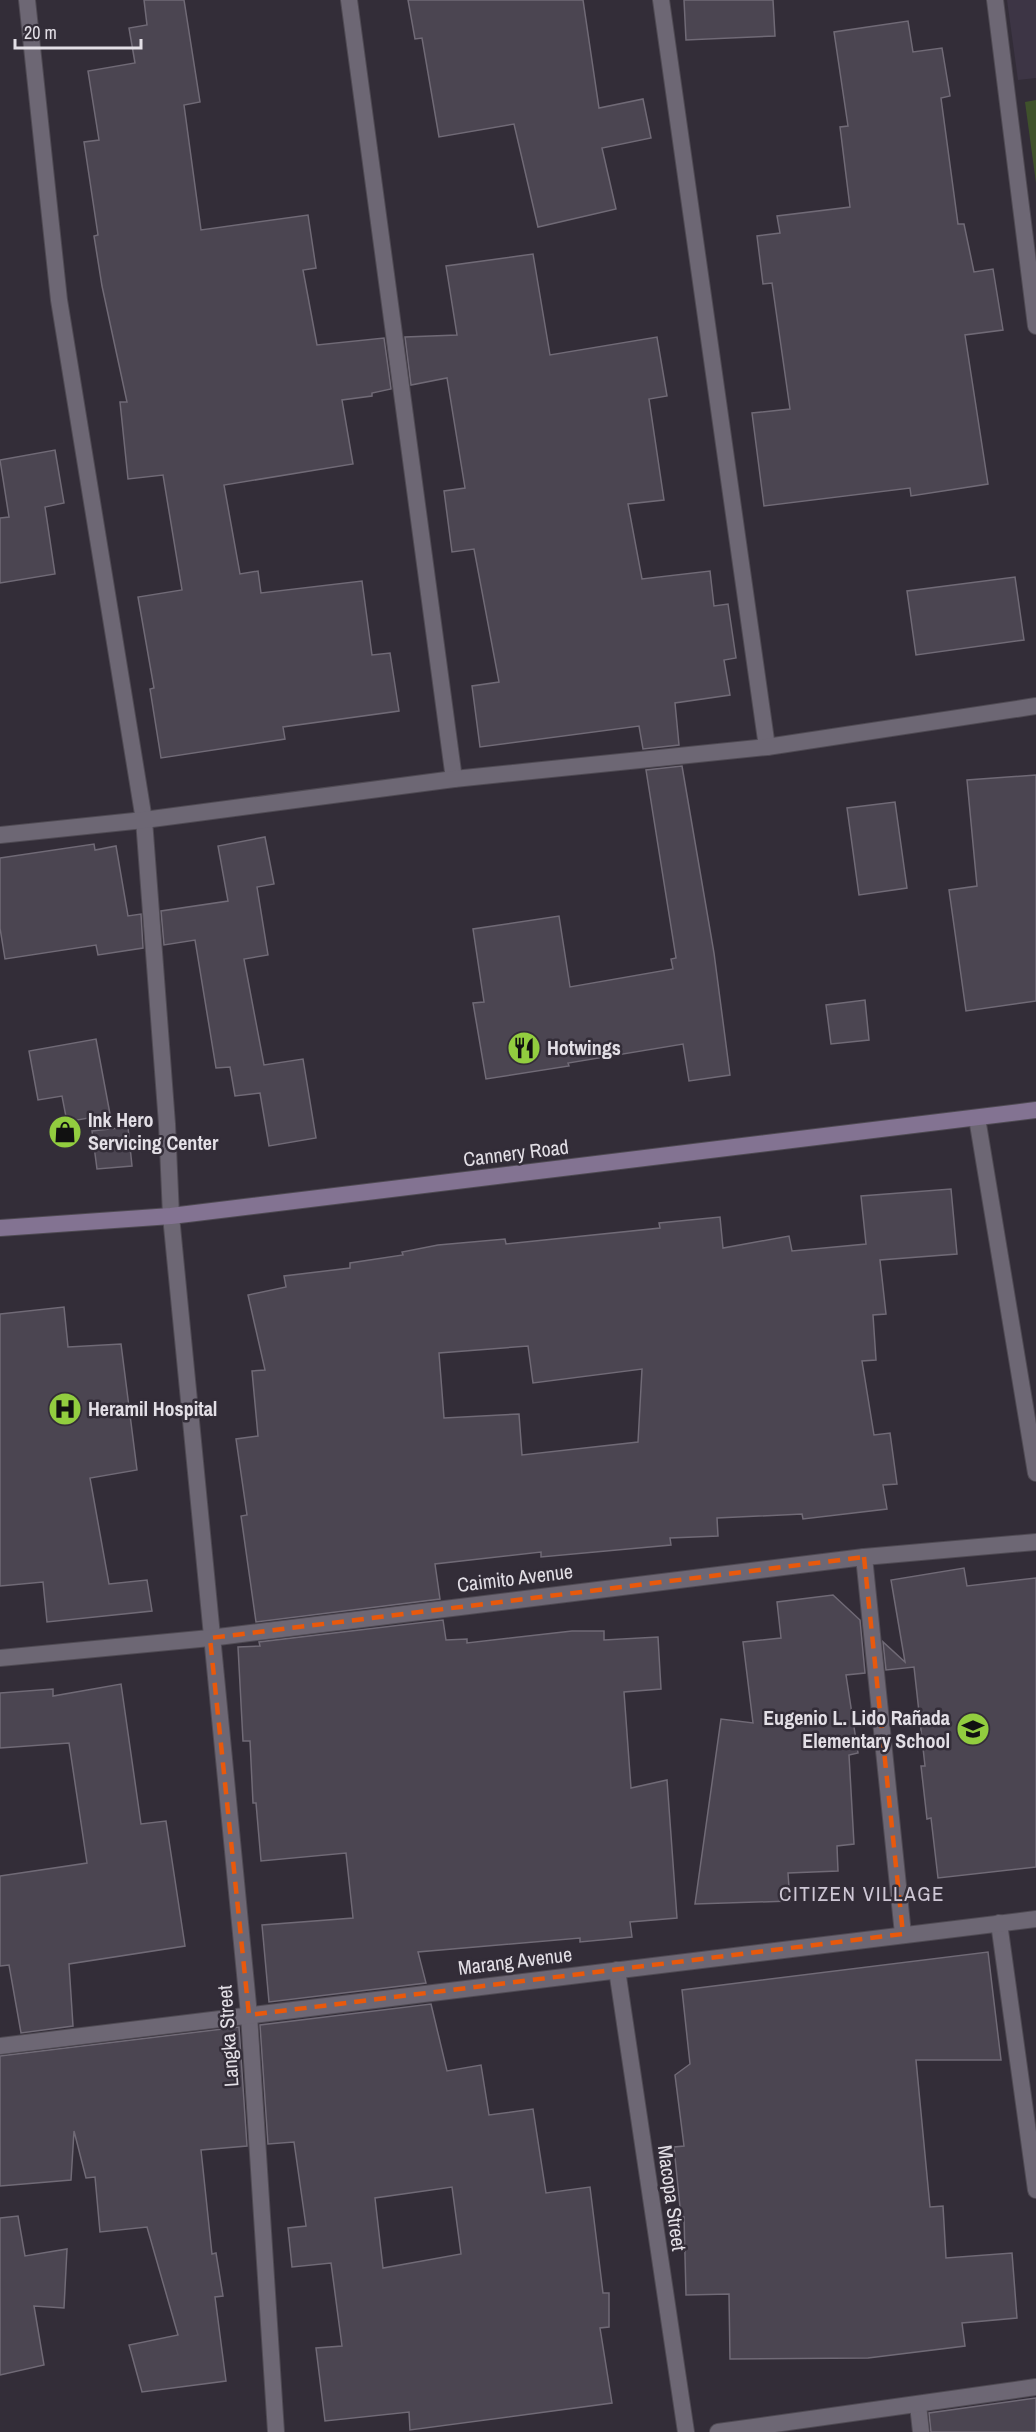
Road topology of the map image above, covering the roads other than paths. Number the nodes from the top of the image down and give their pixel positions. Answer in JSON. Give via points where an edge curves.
{"nodes":[{"id":1,"x":27,"y":0,"type":"edge"},
{"id":2,"x":349,"y":0,"type":"edge"},
{"id":3,"x":661,"y":0,"type":"edge"},
{"id":4,"x":995,"y":0,"type":"edge"},
{"id":5,"x":1036,"y":326,"type":"edge"},
{"id":6,"x":1036,"y":706,"type":"edge"},
{"id":7,"x":767,"y":747,"type":"junction"},
{"id":8,"x":454,"y":779,"type":"junction"},
{"id":9,"x":144,"y":820,"type":"junction"},
{"id":10,"x":0,"y":835,"type":"edge"},
{"id":11,"x":1036,"y":1110,"type":"edge"},
{"id":12,"x":977,"y":1118,"type":"junction"},
{"id":13,"x":171,"y":1216,"type":"junction"},
{"id":14,"x":0,"y":1228,"type":"edge"},
{"id":15,"x":1036,"y":1473,"type":"edge"},
{"id":16,"x":1036,"y":1542,"type":"edge"},
{"id":17,"x":864,"y":1557,"type":"junction"},
{"id":18,"x":210,"y":1638,"type":"junction"},
{"id":19,"x":0,"y":1658,"type":"edge"},
{"id":20,"x":1036,"y":1919,"type":"edge"},
{"id":21,"x":999,"y":1923,"type":"junction"},
{"id":22,"x":903,"y":1934,"type":"junction"},
{"id":23,"x":617,"y":1970,"type":"junction"},
{"id":24,"x":249,"y":2015,"type":"junction"},
{"id":25,"x":0,"y":2046,"type":"edge"},
{"id":26,"x":1036,"y":2190,"type":"edge"},
{"id":27,"x":1036,"y":2387,"type":"edge"},
{"id":28,"x":918,"y":2405,"type":"junction"},
{"id":29,"x":276,"y":2432,"type":"edge"},
{"id":30,"x":686,"y":2432,"type":"edge"},
{"id":31,"x":718,"y":2432,"type":"edge"},
{"id":32,"x":921,"y":2432,"type":"edge"}],
"edges":[{"from":1,"to":9,"type":"street","name":"Langka Street","via":[[59,300]]},
{"from":2,"to":8,"type":"street"},
{"from":3,"to":7,"type":"street"},
{"from":4,"to":5,"type":"street"},
{"from":6,"to":7,"type":"street"},
{"from":7,"to":8,"type":"street"},
{"from":8,"to":9,"type":"street"},
{"from":9,"to":10,"type":"street"},
{"from":9,"to":13,"type":"street","name":"Langka Street"},
{"from":11,"to":12,"type":"main road","name":"Cannery Road"},
{"from":12,"to":13,"type":"main road","name":"Cannery Road"},
{"from":12,"to":15,"type":"street"},
{"from":13,"to":14,"type":"main road","name":"Cannery Road"},
{"from":13,"to":18,"type":"street","name":"Langka Street"},
{"from":16,"to":17,"type":"street","name":"Caimito Avenue"},
{"from":17,"to":18,"type":"street","name":"Caimito Avenue"},
{"from":17,"to":22,"type":"street"},
{"from":18,"to":19,"type":"street","name":"Caimito Avenue"},
{"from":18,"to":24,"type":"street","name":"Langka Street"},
{"from":20,"to":21,"type":"street","name":"Marang Avenue"},
{"from":21,"to":22,"type":"street","name":"Marang Avenue"},
{"from":21,"to":26,"type":"street"},
{"from":22,"to":23,"type":"street","name":"Marang Avenue"},
{"from":23,"to":24,"type":"street","name":"Marang Avenue"},
{"from":23,"to":30,"type":"street","name":"Macopa Street"},
{"from":24,"to":25,"type":"street","name":"Marang Avenue"},
{"from":24,"to":29,"type":"street","name":"Langka Street"},
{"from":27,"to":28,"type":"street"},
{"from":28,"to":31,"type":"street"},
{"from":28,"to":32,"type":"street"}]}
